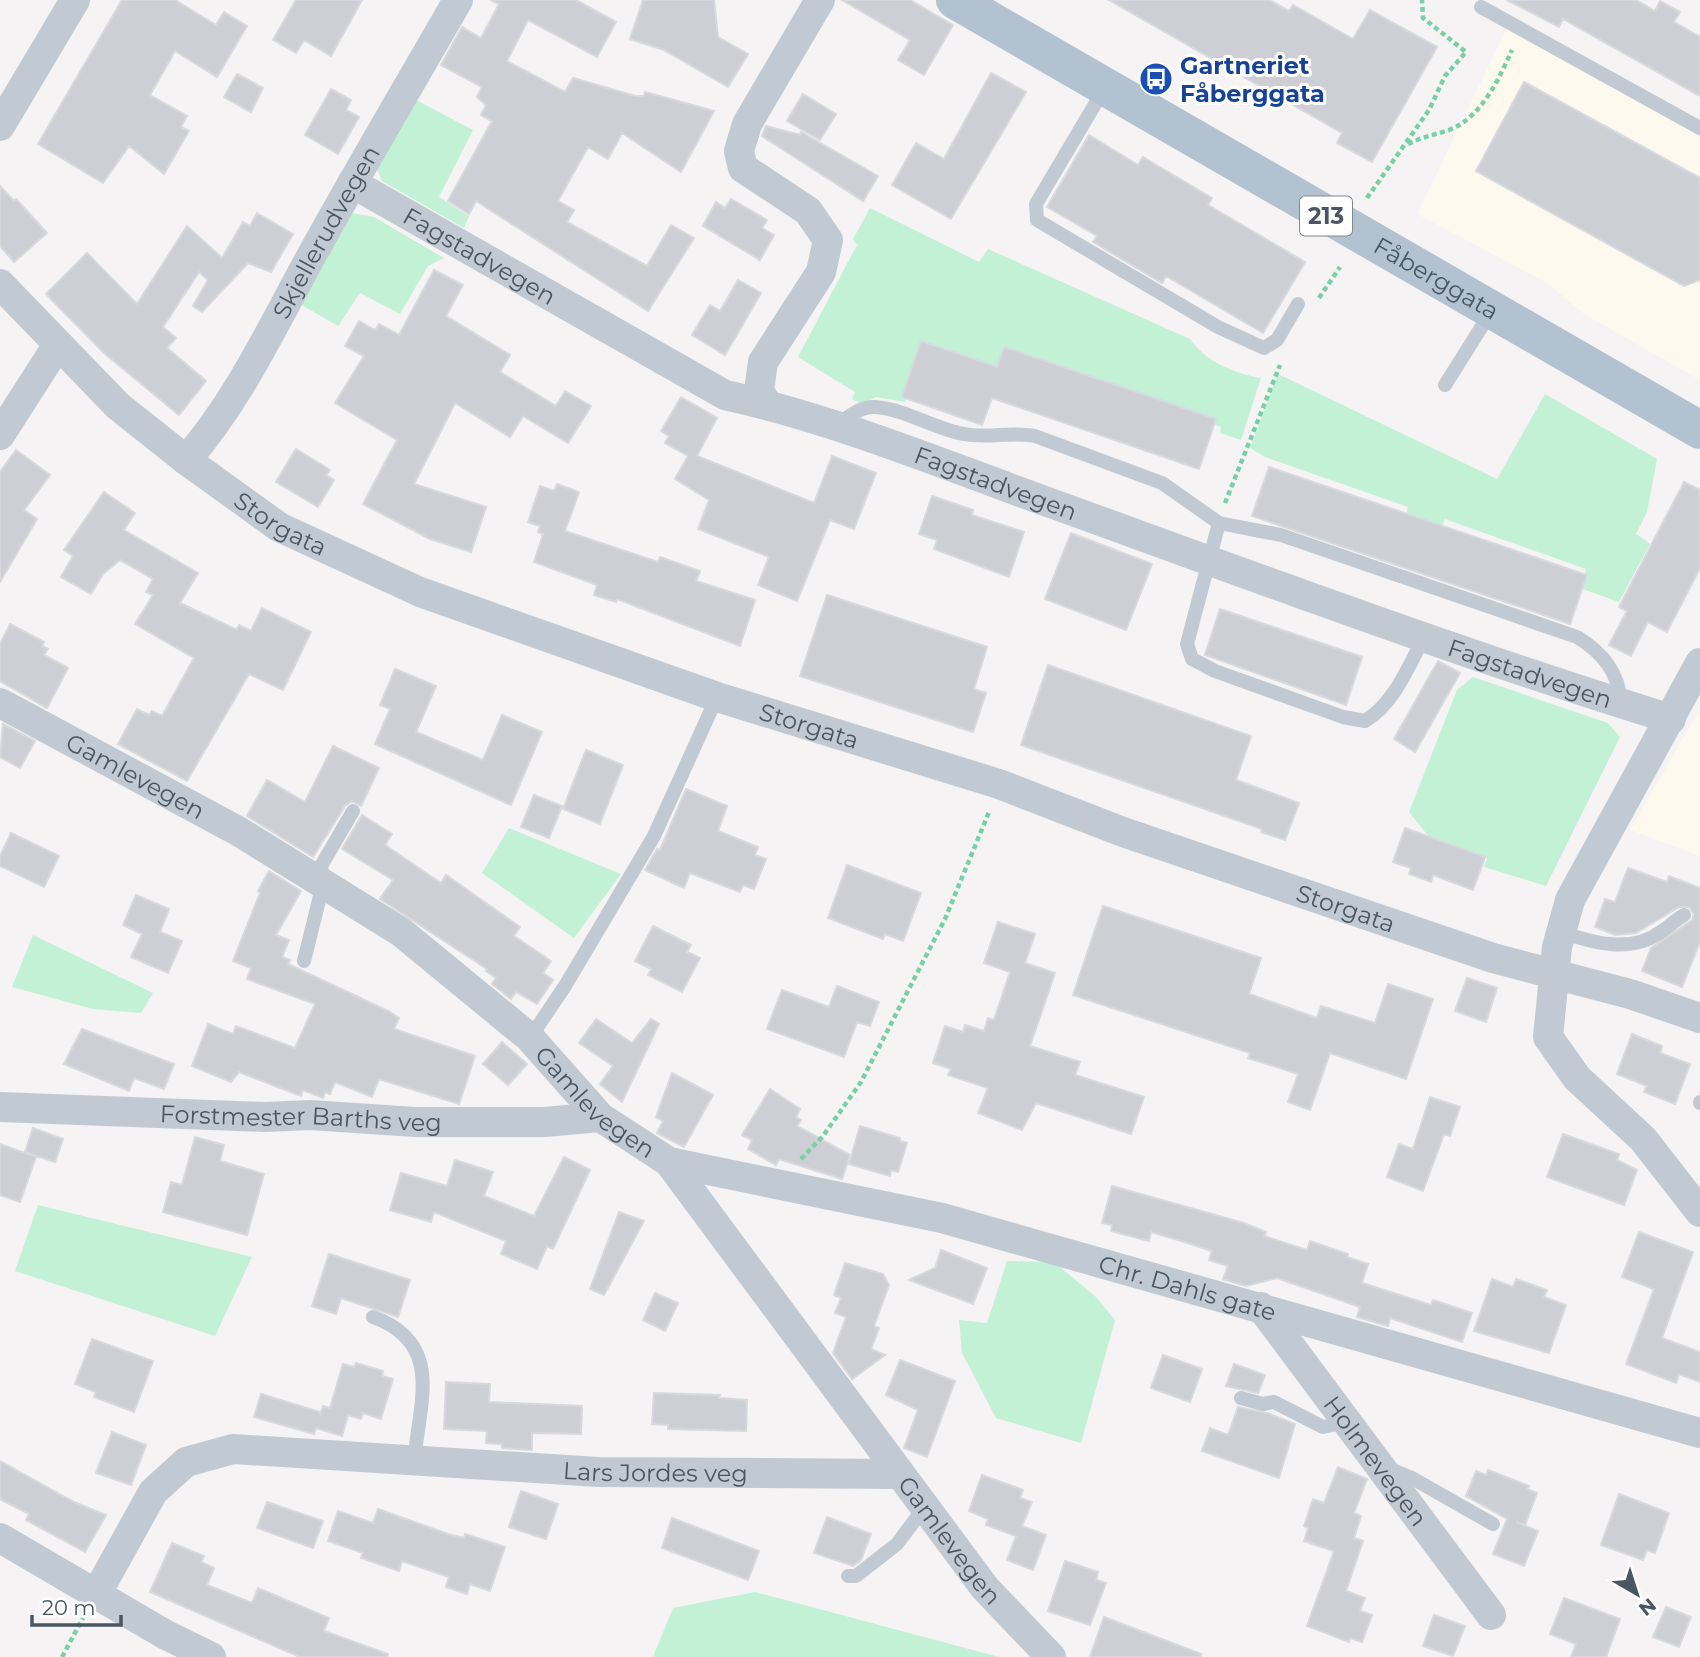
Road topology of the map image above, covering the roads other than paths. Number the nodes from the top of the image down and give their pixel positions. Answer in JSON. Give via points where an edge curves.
{"nodes":[{"id":1,"x":75,"y":0,"type":"edge"},
{"id":2,"x":458,"y":0,"type":"edge"},
{"id":3,"x":820,"y":0,"type":"edge"},
{"id":4,"x":955,"y":0,"type":"edge"},
{"id":5,"x":1481,"y":7,"type":"dead end"},
{"id":6,"x":1105,"y":88,"type":"junction"},
{"id":7,"x":0,"y":126,"type":"edge"},
{"id":8,"x":1700,"y":128,"type":"edge"},
{"id":9,"x":352,"y":183,"type":"junction"},
{"id":10,"x":0,"y":284,"type":"edge"},
{"id":11,"x":1298,"y":304,"type":"dead end"},
{"id":12,"x":1492,"y":312,"type":"junction"},
{"id":13,"x":57,"y":346,"type":"junction"},
{"id":14,"x":1445,"y":385,"type":"dead end"},
{"id":15,"x":767,"y":404,"type":"junction"},
{"id":16,"x":835,"y":426,"type":"junction"},
{"id":17,"x":1700,"y":429,"type":"edge"},
{"id":18,"x":0,"y":435,"type":"edge"},
{"id":19,"x":186,"y":460,"type":"junction"},
{"id":20,"x":1219,"y":523,"type":"junction"},
{"id":21,"x":1210,"y":560,"type":"junction"},
{"id":22,"x":1425,"y":635,"type":"junction"},
{"id":23,"x":1700,"y":663,"type":"edge"},
{"id":24,"x":717,"y":696,"type":"junction"},
{"id":25,"x":0,"y":703,"type":"edge"},
{"id":26,"x":1621,"y":703,"type":"junction"},
{"id":27,"x":1671,"y":719,"type":"junction"},
{"id":28,"x":353,"y":811,"type":"dead end"},
{"id":29,"x":323,"y":884,"type":"junction"},
{"id":30,"x":1684,"y":915,"type":"dead end"},
{"id":31,"x":1561,"y":932,"type":"junction"},
{"id":32,"x":304,"y":961,"type":"dead end"},
{"id":33,"x":1554,"y":974,"type":"junction"},
{"id":34,"x":1700,"y":1018,"type":"edge"},
{"id":35,"x":530,"y":1038,"type":"junction"},
{"id":36,"x":0,"y":1107,"type":"edge"},
{"id":37,"x":600,"y":1117,"type":"junction"},
{"id":38,"x":668,"y":1163,"type":"junction"},
{"id":39,"x":1700,"y":1212,"type":"edge"},
{"id":40,"x":1261,"y":1307,"type":"junction"},
{"id":41,"x":373,"y":1317,"type":"dead end"},
{"id":42,"x":1241,"y":1398,"type":"dead end"},
{"id":43,"x":1347,"y":1422,"type":"junction"},
{"id":44,"x":1700,"y":1433,"type":"edge"},
{"id":45,"x":414,"y":1462,"type":"junction"},
{"id":46,"x":1379,"y":1464,"type":"junction"},
{"id":47,"x":898,"y":1474,"type":"junction"},
{"id":48,"x":924,"y":1508,"type":"junction"},
{"id":49,"x":1493,"y":1524,"type":"dead end"},
{"id":50,"x":0,"y":1538,"type":"edge"},
{"id":51,"x":848,"y":1576,"type":"dead end"},
{"id":52,"x":97,"y":1593,"type":"junction"},
{"id":53,"x":1491,"y":1615,"type":"dead end"},
{"id":54,"x":211,"y":1657,"type":"edge"},
{"id":55,"x":1051,"y":1657,"type":"edge"}],
"edges":[{"from":1,"to":7,"type":"street"},
{"from":2,"to":9,"type":"street","name":"Skjellerudvegen"},
{"from":3,"to":15,"type":"street","via":[[751,117],[739,151],[743,168],[808,211],[828,240],[821,272],[763,362],[758,391]]},
{"from":4,"to":6,"type":"main road","name":"Fåberggata","number":"213"},
{"from":5,"to":8,"type":"lane"},
{"from":6,"to":11,"type":"lane","via":[[1036,204],[1037,220],[1219,327],[1264,348],[1277,340]]},
{"from":6,"to":12,"type":"main road","name":"Fåberggata","number":"213"},
{"from":9,"to":15,"type":"street","name":"Fagstadvegen","via":[[725,395]]},
{"from":9,"to":19,"type":"street","name":"Skjellerudvegen","via":[[250,368]]},
{"from":10,"to":13,"type":"street","name":"Storgata"},
{"from":12,"to":14,"type":"lane"},
{"from":12,"to":17,"type":"main road","name":"Fåberggata","number":"213"},
{"from":13,"to":18,"type":"street"},
{"from":13,"to":19,"type":"street","name":"Storgata","via":[[118,406]]},
{"from":15,"to":16,"type":"street","name":"Fagstadvegen"},
{"from":16,"to":20,"type":"lane","via":[[853,413],[875,407],[962,434],[1035,436],[1162,483]]},
{"from":16,"to":21,"type":"street","name":"Fagstadvegen"},
{"from":19,"to":24,"type":"street","name":"Storgata","via":[[279,527],[420,592]]},
{"from":20,"to":21,"type":"lane"},
{"from":20,"to":26,"type":"lane","via":[[1281,535],[1577,637],[1592,646],[1614,672]]},
{"from":21,"to":22,"type":"street","name":"Fagstadvegen"},
{"from":21,"to":22,"type":"lane","via":[[1187,644],[1192,659],[1343,716],[1365,721],[1377,714],[1396,690]]},
{"from":22,"to":26,"type":"street","name":"Fagstadvegen"},
{"from":23,"to":27,"type":"street"},
{"from":24,"to":33,"type":"street","name":"Storgata","via":[[999,784],[1123,832],[1493,958]]},
{"from":24,"to":35,"type":"lane","via":[[654,836]]},
{"from":25,"to":29,"type":"street","name":"Gamlevegen","via":[[239,831]]},
{"from":26,"to":27,"type":"street","name":"Fagstadvegen"},
{"from":27,"to":31,"type":"street","via":[[1570,900]]},
{"from":28,"to":29,"type":"lane","via":[[321,866]]},
{"from":29,"to":32,"type":"lane"},
{"from":29,"to":35,"type":"street","name":"Gamlevegen","via":[[401,932]]},
{"from":30,"to":31,"type":"lane","via":[[1653,936],[1621,946]]},
{"from":31,"to":33,"type":"street"},
{"from":33,"to":34,"type":"street","name":"Storgata"},
{"from":33,"to":39,"type":"street","via":[[1548,1037],[1577,1077],[1643,1139]]},
{"from":35,"to":37,"type":"street","name":"Gamlevegen"},
{"from":36,"to":37,"type":"street","name":"Forstmester Barths veg","via":[[415,1122],[545,1122]]},
{"from":37,"to":38,"type":"street","name":"Gamlevegen"},
{"from":38,"to":40,"type":"street","name":"Chr. Dahls gate","via":[[942,1218]]},
{"from":38,"to":47,"type":"street","name":"Gamlevegen"},
{"from":40,"to":43,"type":"street","name":"Holmevegen"},
{"from":40,"to":44,"type":"street","name":"Chr. Dahls gate"},
{"from":41,"to":45,"type":"lane","via":[[394,1324],[410,1338],[420,1359],[424,1379]]},
{"from":42,"to":43,"type":"lane","via":[[1274,1402],[1323,1427]]},
{"from":43,"to":46,"type":"street","name":"Holmevegen"},
{"from":45,"to":47,"type":"street","name":"Lars Jordes veg","via":[[598,1472]]},
{"from":45,"to":52,"type":"street","name":"Lars Jordes veg","via":[[233,1449],[186,1462],[153,1492]]},
{"from":46,"to":49,"type":"lane"},
{"from":46,"to":53,"type":"street","name":"Holmevegen"},
{"from":47,"to":48,"type":"street","name":"Gamlevegen"},
{"from":48,"to":51,"type":"lane","via":[[897,1545],[864,1571]]},
{"from":48,"to":55,"type":"street","name":"Gamlevegen","via":[[985,1588]]},
{"from":50,"to":52,"type":"street"},
{"from":52,"to":54,"type":"street"}]}
